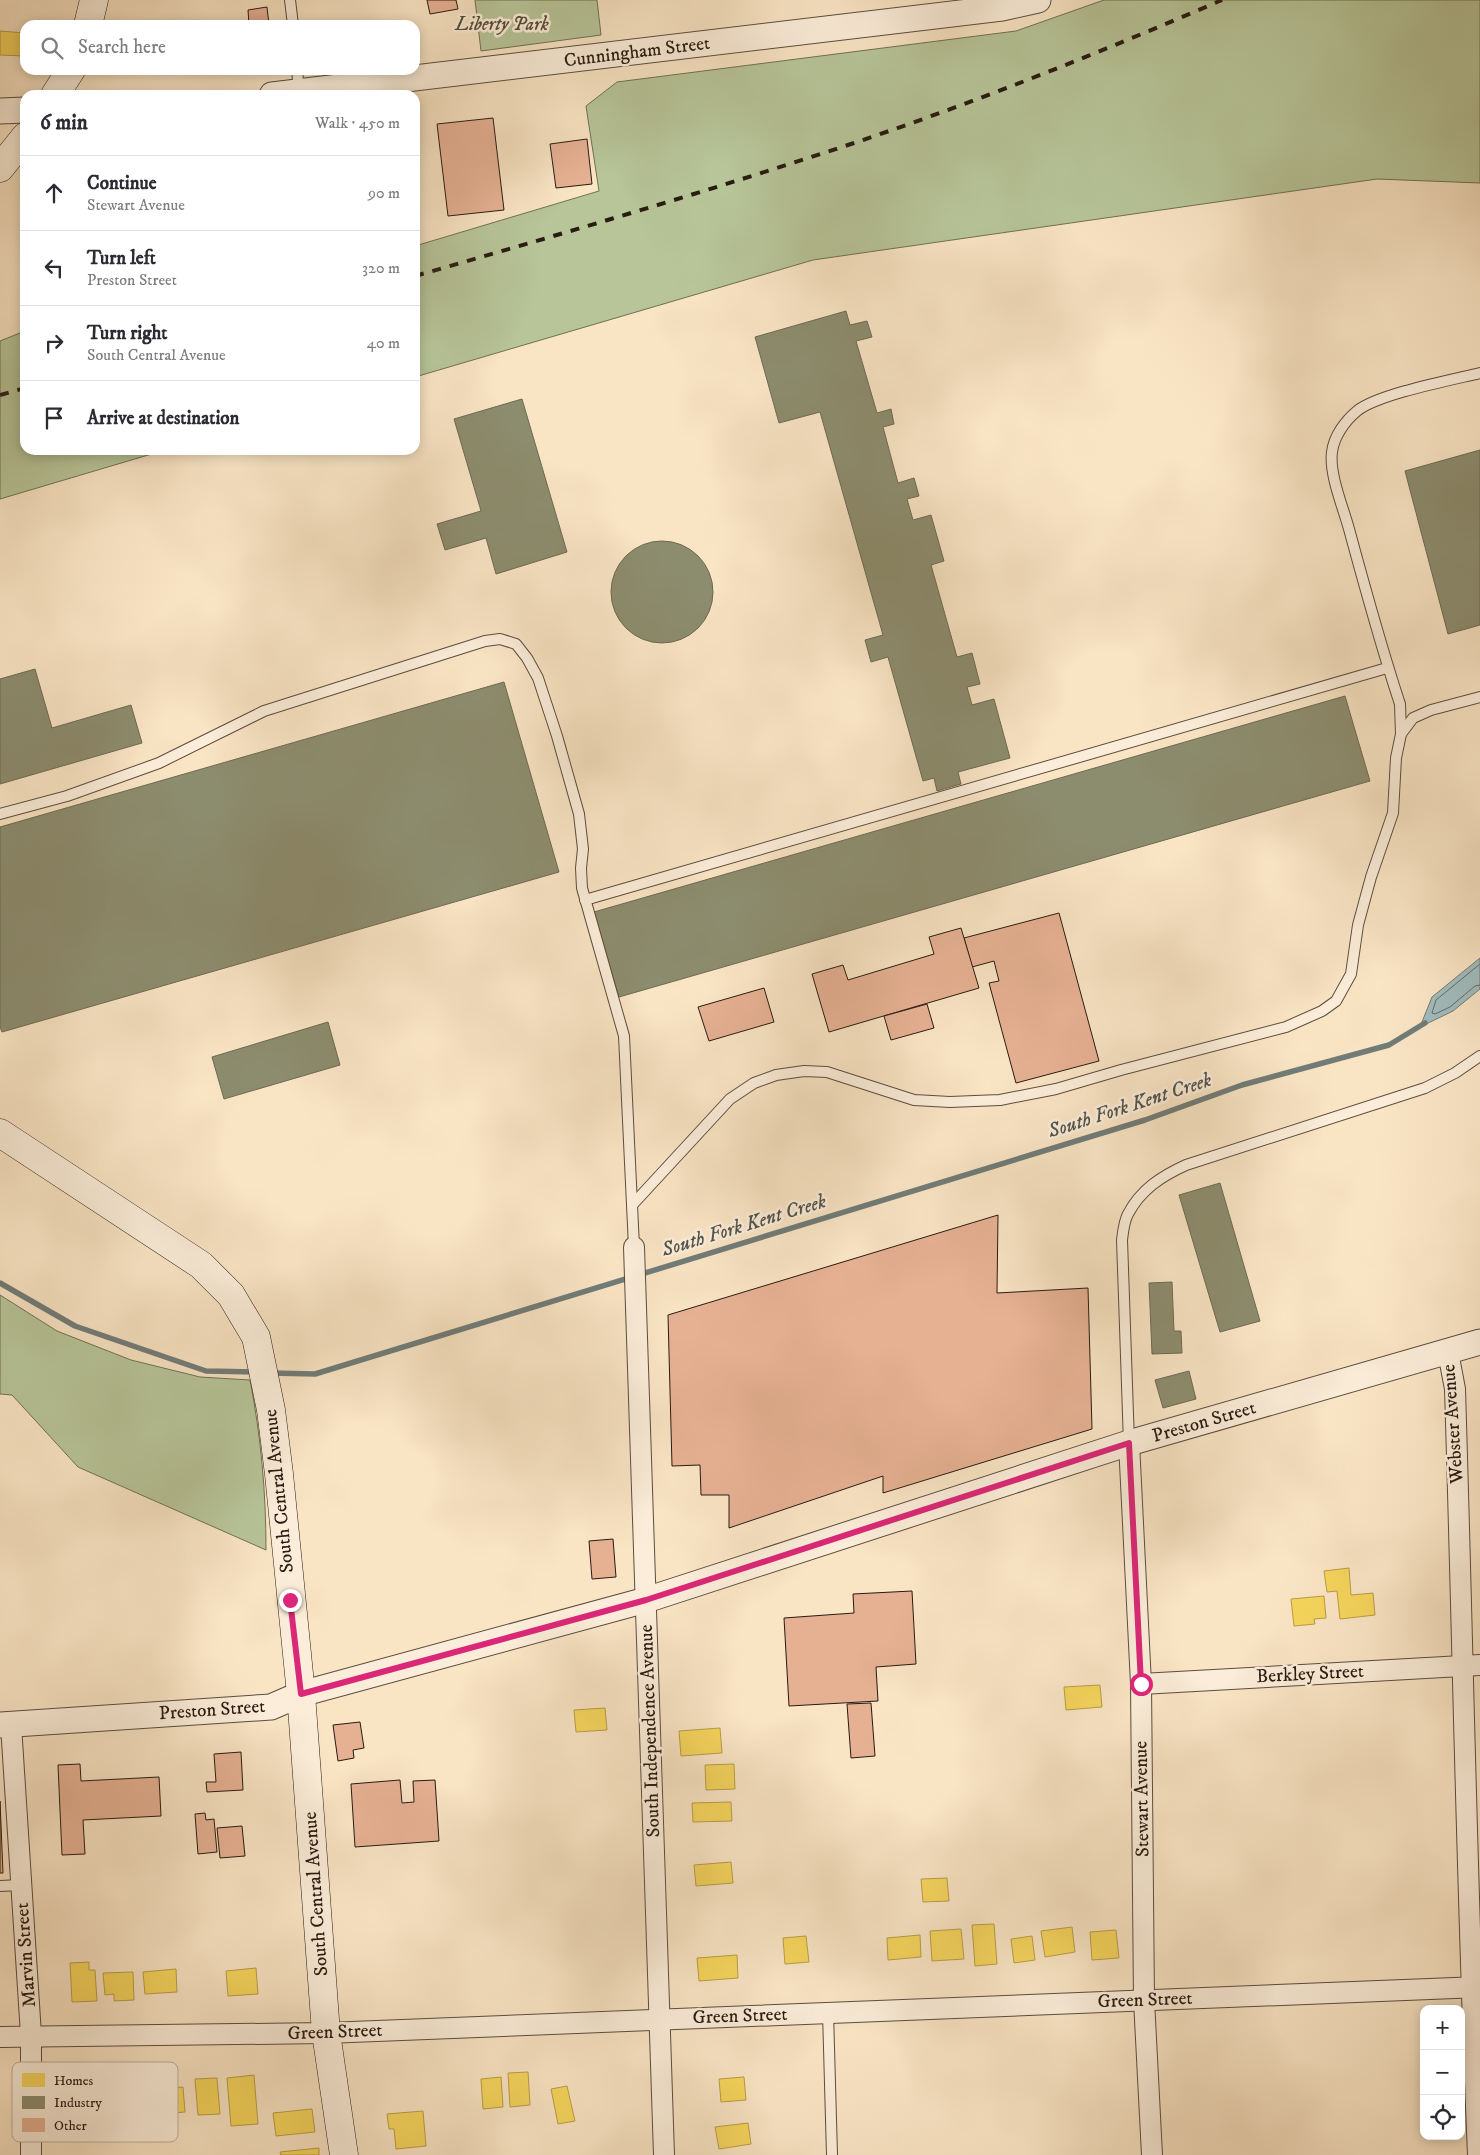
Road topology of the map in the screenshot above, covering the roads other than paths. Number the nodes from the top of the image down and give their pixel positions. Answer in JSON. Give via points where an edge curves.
{"nodes":[{"id":1,"x":94,"y":0,"type":"edge"},
{"id":2,"x":290,"y":0,"type":"edge"},
{"id":3,"x":1038,"y":0,"type":"edge"},
{"id":4,"x":89,"y":20,"type":"edge"},
{"id":5,"x":292,"y":20,"type":"edge"},
{"id":6,"x":420,"y":68,"type":"edge"},
{"id":7,"x":68,"y":75,"type":"edge"},
{"id":8,"x":356,"y":75,"type":"edge"},
{"id":9,"x":298,"y":81,"type":"edge"},
{"id":10,"x":58,"y":90,"type":"edge"},
{"id":11,"x":281,"y":90,"type":"edge"},
{"id":12,"x":20,"y":110,"type":"edge"},
{"id":13,"x":0,"y":111,"type":"edge"},
{"id":14,"x":20,"y":143,"type":"edge"},
{"id":15,"x":0,"y":168,"type":"edge"},
{"id":16,"x":1480,"y":373,"type":"edge"},
{"id":17,"x":1388,"y":668,"type":"junction"},
{"id":18,"x":1480,"y":697,"type":"edge"},
{"id":19,"x":1401,"y":734,"type":"junction"},
{"id":20,"x":0,"y":814,"type":"edge"},
{"id":21,"x":585,"y":900,"type":"junction"},
{"id":22,"x":1480,"y":1056,"type":"edge"},
{"id":23,"x":0,"y":1133,"type":"edge"},
{"id":24,"x":634,"y":1203,"type":"junction"},
{"id":25,"x":634,"y":1247,"type":"joint"},
{"id":26,"x":1480,"y":1342,"type":"edge"},
{"id":27,"x":1448,"y":1352,"type":"junction"},
{"id":28,"x":1129,"y":1443,"type":"junction"},
{"id":29,"x":646,"y":1600,"type":"junction"},
{"id":30,"x":1472,"y":1665,"type":"edge"},
{"id":31,"x":1141,"y":1684,"type":"junction"},
{"id":32,"x":301,"y":1694,"type":"junction"},
{"id":33,"x":5,"y":1725,"type":"edge"},
{"id":34,"x":21,"y":1885,"type":"junction"},
{"id":35,"x":0,"y":1886,"type":"edge"},
{"id":36,"x":1475,"y":1988,"type":"edge"},
{"id":37,"x":1144,"y":2000,"type":"junction"},
{"id":38,"x":828,"y":2012,"type":"junction"},
{"id":39,"x":660,"y":2019,"type":"junction"},
{"id":40,"x":326,"y":2033,"type":"junction"},
{"id":41,"x":31,"y":2035,"type":"junction"},
{"id":42,"x":0,"y":2037,"type":"edge"},
{"id":43,"x":31,"y":2062,"type":"edge"},
{"id":44,"x":31,"y":2142,"type":"edge"},
{"id":45,"x":31,"y":2155,"type":"edge"},
{"id":46,"x":344,"y":2155,"type":"edge"},
{"id":47,"x":664,"y":2155,"type":"edge"},
{"id":48,"x":832,"y":2155,"type":"edge"},
{"id":49,"x":1152,"y":2155,"type":"edge"},
{"id":50,"x":1473,"y":2155,"type":"edge"},
{"id":51,"x":1478,"y":2155,"type":"edge"}],
"edges":[{"from":1,"to":4,"type":"main road"},
{"from":2,"to":5,"type":"lane"},
{"from":3,"to":6,"type":"street","name":"Cunningham Street","via":[[1002,8]]},
{"from":7,"to":10,"type":"main road"},
{"from":8,"to":9,"type":"street","name":"Cunningham Street"},
{"from":9,"to":11,"type":"street","name":"Cunningham Street"},
{"from":12,"to":13,"type":"street"},
{"from":14,"to":15,"type":"main road"},
{"from":16,"to":17,"type":"lane","via":[[1377,400],[1358,410],[1336,437],[1332,452],[1333,469]]},
{"from":17,"to":19,"type":"lane","via":[[1400,704]]},
{"from":17,"to":21,"type":"lane"},
{"from":18,"to":19,"type":"lane","via":[[1413,718]]},
{"from":19,"to":24,"type":"lane","via":[[1392,813],[1358,925],[1352,974],[1336,1001],[1322,1011],[1286,1027],[1056,1089],[1000,1100],[914,1100],[827,1072],[776,1075],[754,1083],[730,1099]]},
{"from":20,"to":21,"type":"lane","via":[[67,796],[159,763],[264,711],[500,639],[516,644],[527,658],[538,678],[557,736],[582,830],[581,868]]},
{"from":21,"to":24,"type":"lane","via":[[624,1036]]},
{"from":22,"to":28,"type":"lane","via":[[1425,1088],[1186,1165],[1160,1177],[1142,1192],[1127,1215],[1122,1240]]},
{"from":23,"to":32,"type":"main road","name":"South Central Avenue","via":[[201,1265],[231,1295],[256,1336],[271,1410]]},
{"from":24,"to":25,"type":"lane"},
{"from":25,"to":29,"type":"street","name":"South Independence Avenue"},
{"from":26,"to":27,"type":"street","name":"Preston Street"},
{"from":27,"to":28,"type":"street","name":"Preston Street"},
{"from":27,"to":30,"type":"street","name":"Webster Avenue","via":[[1455,1389]]},
{"from":28,"to":29,"type":"street","name":"Preston Street"},
{"from":28,"to":31,"type":"street","name":"Stewart Avenue"},
{"from":29,"to":32,"type":"street","name":"Preston Street"},
{"from":29,"to":39,"type":"street","name":"South Independence Avenue"},
{"from":30,"to":31,"type":"street","name":"Berkley Street"},
{"from":30,"to":36,"type":"street","name":"Webster Avenue"},
{"from":31,"to":37,"type":"street","name":"Stewart Avenue"},
{"from":32,"to":33,"type":"street","name":"Preston Street","via":[[271,1707]]},
{"from":32,"to":40,"type":"main road","name":"South Central Avenue"},
{"from":33,"to":34,"type":"street","name":"Marvin Street"},
{"from":34,"to":35,"type":"lane"},
{"from":34,"to":41,"type":"street","name":"Marvin Street"},
{"from":36,"to":37,"type":"street","name":"Green Street"},
{"from":36,"to":51,"type":"street","name":"Webster Avenue"},
{"from":37,"to":38,"type":"street","name":"Green Street"},
{"from":37,"to":49,"type":"street","name":"Stewart Avenue"},
{"from":38,"to":39,"type":"street","name":"Green Street"},
{"from":38,"to":48,"type":"lane"},
{"from":39,"to":40,"type":"street","name":"Green Street"},
{"from":39,"to":47,"type":"street","name":"South Independence Avenue"},
{"from":40,"to":41,"type":"street","name":"Green Street"},
{"from":40,"to":46,"type":"main road","name":"South Central Avenue"},
{"from":41,"to":42,"type":"street","name":"Green Street"},
{"from":41,"to":43,"type":"street","name":"Marvin Street"},
{"from":44,"to":45,"type":"street","name":"Marvin Street"},
{"from":50,"to":51,"type":"lane"}]}
